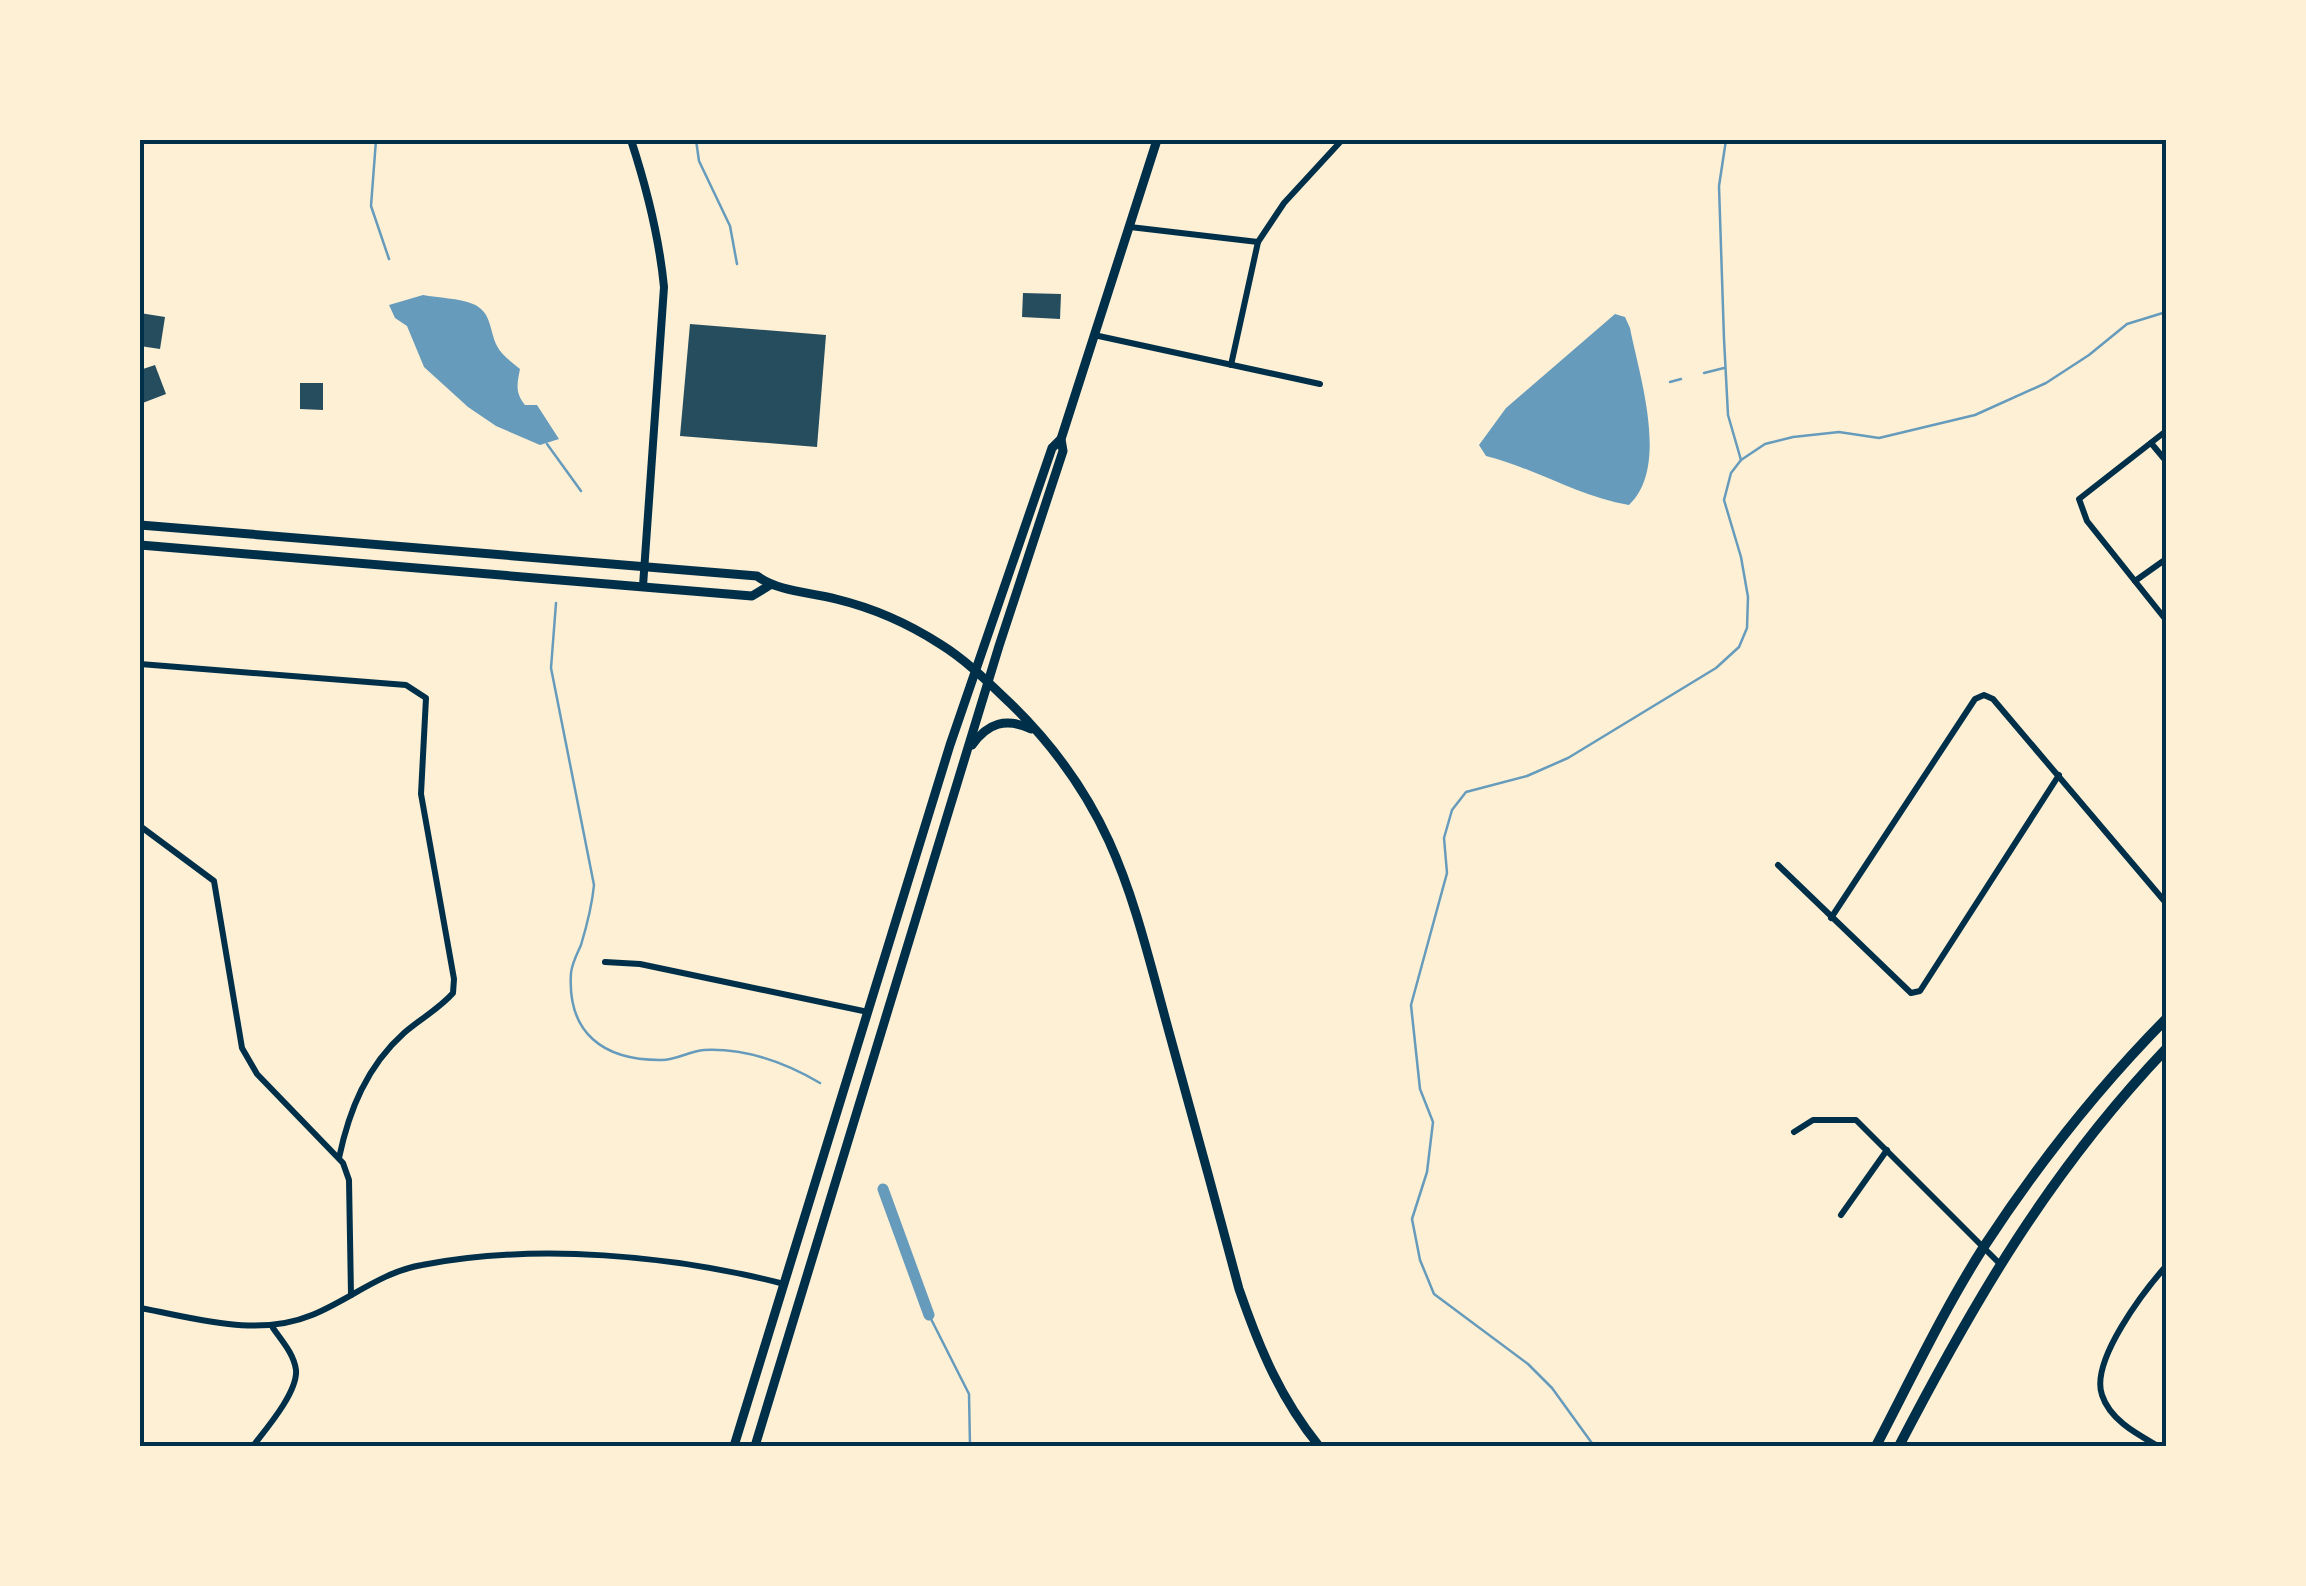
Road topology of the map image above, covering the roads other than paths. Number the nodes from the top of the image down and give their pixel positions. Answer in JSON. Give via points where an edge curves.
{"nodes":[{"id":1,"x":631,"y":140,"type":"edge"},
{"id":2,"x":1157,"y":140,"type":"edge"},
{"id":3,"x":1342,"y":140,"type":"edge"},
{"id":4,"x":1130,"y":227,"type":"junction"},
{"id":5,"x":1258,"y":242,"type":"junction"},
{"id":6,"x":1094,"y":336,"type":"junction"},
{"id":7,"x":1231,"y":365,"type":"junction"},
{"id":8,"x":1320,"y":384,"type":"dead end"},
{"id":9,"x":2166,"y":432,"type":"edge"},
{"id":10,"x":1060,"y":439,"type":"junction"},
{"id":11,"x":2151,"y":443,"type":"junction"},
{"id":12,"x":2166,"y":461,"type":"edge"},
{"id":13,"x":140,"y":525,"type":"edge"},
{"id":14,"x":140,"y":545,"type":"edge"},
{"id":15,"x":2166,"y":559,"type":"edge"},
{"id":16,"x":644,"y":567,"type":"junction"},
{"id":17,"x":2135,"y":581,"type":"junction"},
{"id":18,"x":643,"y":586,"type":"junction"},
{"id":19,"x":770,"y":586,"type":"junction"},
{"id":20,"x":2166,"y":620,"type":"edge"},
{"id":21,"x":140,"y":664,"type":"edge"},
{"id":22,"x":975,"y":672,"type":"junction"},
{"id":23,"x":988,"y":682,"type":"junction"},
{"id":24,"x":1038,"y":732,"type":"junction"},
{"id":25,"x":967,"y":754,"type":"junction"},
{"id":26,"x":2058,"y":774,"type":"junction"},
{"id":27,"x":140,"y":826,"type":"edge"},
{"id":28,"x":1778,"y":865,"type":"dead end"},
{"id":29,"x":903,"y":892,"type":"junction"},
{"id":30,"x":923,"y":902,"type":"junction"},
{"id":31,"x":2166,"y":903,"type":"edge"},
{"id":32,"x":1831,"y":918,"type":"junction"},
{"id":33,"x":605,"y":962,"type":"dead end"},
{"id":34,"x":868,"y":1012,"type":"junction"},
{"id":35,"x":886,"y":1018,"type":"junction"},
{"id":36,"x":2166,"y":1019,"type":"edge"},
{"id":37,"x":2166,"y":1048,"type":"edge"},
{"id":38,"x":2066,"y":1131,"type":"junction"},
{"id":39,"x":1794,"y":1132,"type":"dead end"},
{"id":40,"x":2082,"y":1144,"type":"junction"},
{"id":41,"x":1887,"y":1150,"type":"junction"},
{"id":42,"x":339,"y":1158,"type":"junction"},
{"id":43,"x":1841,"y":1214,"type":"dead end"},
{"id":44,"x":1984,"y":1248,"type":"junction"},
{"id":45,"x":1999,"y":1263,"type":"junction"},
{"id":46,"x":2166,"y":1266,"type":"edge"},
{"id":47,"x":784,"y":1284,"type":"junction"},
{"id":48,"x":802,"y":1292,"type":"junction"},
{"id":49,"x":351,"y":1295,"type":"junction"},
{"id":50,"x":140,"y":1308,"type":"edge"},
{"id":51,"x":273,"y":1328,"type":"junction"},
{"id":52,"x":253,"y":1446,"type":"edge"},
{"id":53,"x":734,"y":1446,"type":"edge"},
{"id":54,"x":754,"y":1446,"type":"edge"},
{"id":55,"x":1319,"y":1446,"type":"edge"},
{"id":56,"x":1876,"y":1446,"type":"edge"},
{"id":57,"x":1900,"y":1446,"type":"edge"},
{"id":58,"x":2158,"y":1446,"type":"edge"}],
"edges":[{"from":1,"to":16,"type":"street","via":[[648,189],[664,287]]},
{"from":2,"to":4,"type":"main road"},
{"from":3,"to":5,"type":"street"},
{"from":4,"to":5,"type":"street"},
{"from":4,"to":6,"type":"main road"},
{"from":5,"to":7,"type":"street"},
{"from":6,"to":7,"type":"street"},
{"from":6,"to":10,"type":"main road"},
{"from":7,"to":8,"type":"street"},
{"from":9,"to":11,"type":"street"},
{"from":10,"to":22,"type":"main road"},
{"from":10,"to":23,"type":"main road","via":[[1063,450]]},
{"from":11,"to":12,"type":"street"},
{"from":11,"to":17,"type":"street","via":[[2080,499],[2087,521]]},
{"from":13,"to":16,"type":"main road"},
{"from":14,"to":18,"type":"main road"},
{"from":15,"to":17,"type":"street"},
{"from":16,"to":18,"type":"street"},
{"from":16,"to":19,"type":"main road","via":[[757,576]]},
{"from":17,"to":20,"type":"street"},
{"from":18,"to":19,"type":"main road","via":[[752,596]]},
{"from":19,"to":22,"type":"main road","via":[[896,620]]},
{"from":21,"to":42,"type":"street","via":[[406,685],[426,698],[421,794],[452,992],[392,1044],[370,1073],[348,1118]]},
{"from":22,"to":23,"type":"main road"},
{"from":22,"to":29,"type":"main road"},
{"from":23,"to":24,"type":"main road"},
{"from":23,"to":25,"type":"main road"},
{"from":24,"to":25,"type":"main road","via":[[1002,722],[984,731]]},
{"from":24,"to":55,"type":"main road","via":[[1088,796],[1125,876],[1259,1346],[1281,1393]]},
{"from":25,"to":30,"type":"main road"},
{"from":26,"to":31,"type":"street"},
{"from":26,"to":32,"type":"street","via":[[1920,991],[1911,993]]},
{"from":26,"to":32,"type":"street","via":[[1993,700],[1975,700]]},
{"from":27,"to":42,"type":"street","via":[[214,882],[242,1048],[257,1074]]},
{"from":28,"to":32,"type":"street"},
{"from":29,"to":30,"type":"main road"},
{"from":29,"to":34,"type":"main road"},
{"from":30,"to":35,"type":"main road"},
{"from":33,"to":34,"type":"street"},
{"from":34,"to":35,"type":"main road"},
{"from":34,"to":47,"type":"main road"},
{"from":35,"to":48,"type":"main road"},
{"from":36,"to":38,"type":"highway"},
{"from":37,"to":40,"type":"highway"},
{"from":38,"to":40,"type":"highway"},
{"from":38,"to":44,"type":"highway"},
{"from":39,"to":41,"type":"street","via":[[1813,1120],[1856,1120]]},
{"from":40,"to":45,"type":"highway"},
{"from":41,"to":43,"type":"street"},
{"from":41,"to":44,"type":"street"},
{"from":42,"to":49,"type":"street","via":[[349,1180]]},
{"from":44,"to":45,"type":"street"},
{"from":44,"to":56,"type":"highway"},
{"from":45,"to":57,"type":"highway"},
{"from":46,"to":58,"type":"street","via":[[2102,1364],[2100,1392],[2110,1412]]},
{"from":47,"to":48,"type":"main road"},
{"from":47,"to":49,"type":"street","via":[[726,1269],[623,1258],[482,1256],[416,1266]]},
{"from":47,"to":53,"type":"main road"},
{"from":48,"to":54,"type":"main road"},
{"from":49,"to":51,"type":"street"},
{"from":50,"to":51,"type":"street"},
{"from":51,"to":52,"type":"street","via":[[296,1374]]}]}
